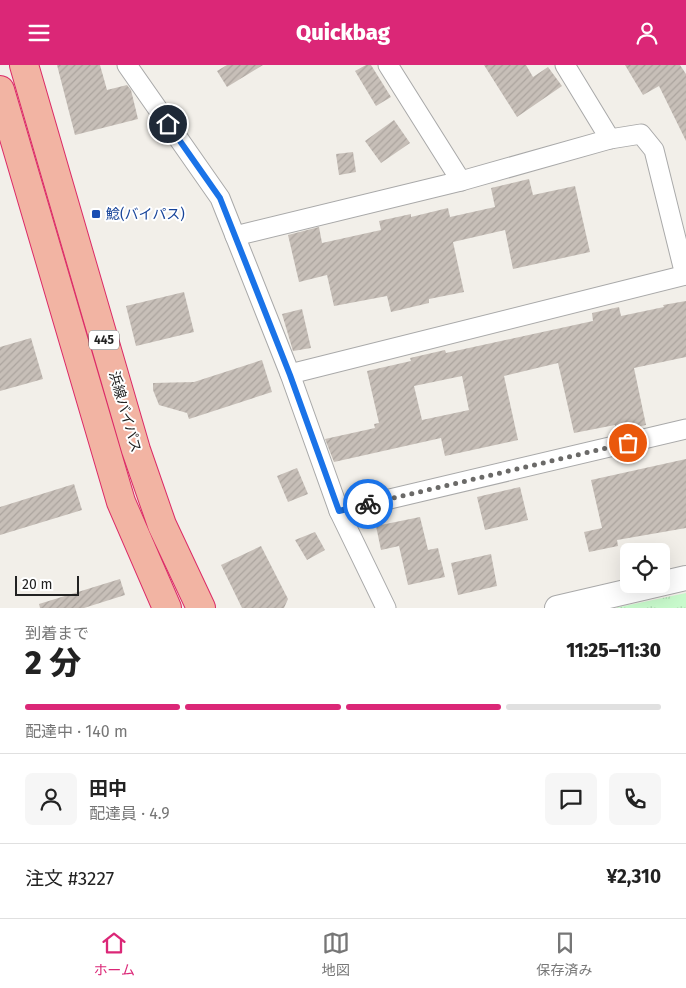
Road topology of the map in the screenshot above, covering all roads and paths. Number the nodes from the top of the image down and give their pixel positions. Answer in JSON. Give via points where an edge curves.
{"nodes":[{"id":1,"x":24,"y":65,"type":"edge"},
{"id":2,"x":127,"y":65,"type":"edge"},
{"id":3,"x":388,"y":65,"type":"edge"},
{"id":4,"x":565,"y":65,"type":"edge"},
{"id":5,"x":0,"y":90,"type":"edge"},
{"id":6,"x":610,"y":139,"type":"junction"},
{"id":7,"x":461,"y":181,"type":"junction"},
{"id":8,"x":235,"y":235,"type":"junction"},
{"id":9,"x":685,"y":275,"type":"edge"},
{"id":10,"x":290,"y":375,"type":"junction"},
{"id":11,"x":686,"y":429,"type":"edge"},
{"id":12,"x":339,"y":511,"type":"junction"},
{"id":13,"x":686,"y":578,"type":"edge"},
{"id":14,"x":167,"y":608,"type":"edge"},
{"id":15,"x":201,"y":608,"type":"edge"},
{"id":16,"x":386,"y":608,"type":"edge"},
{"id":17,"x":557,"y":608,"type":"edge"}],
"edges":[{"from":1,"to":15,"type":"highway","name":"浜線バイパス","number":"445","via":[[136,450],[162,525]]},
{"from":2,"to":8,"type":"street","via":[[220,198]]},
{"from":3,"to":7,"type":"street"},
{"from":4,"to":6,"type":"street"},
{"from":5,"to":14,"type":"highway","number":"445","via":[[121,502]]},
{"from":6,"to":7,"type":"street"},
{"from":6,"to":9,"type":"street","via":[[641,134],[654,150]]},
{"from":7,"to":8,"type":"street"},
{"from":8,"to":10,"type":"street"},
{"from":9,"to":10,"type":"street"},
{"from":10,"to":12,"type":"street"},
{"from":11,"to":12,"type":"street"},
{"from":12,"to":16,"type":"street"},
{"from":13,"to":17,"type":"street"}]}
